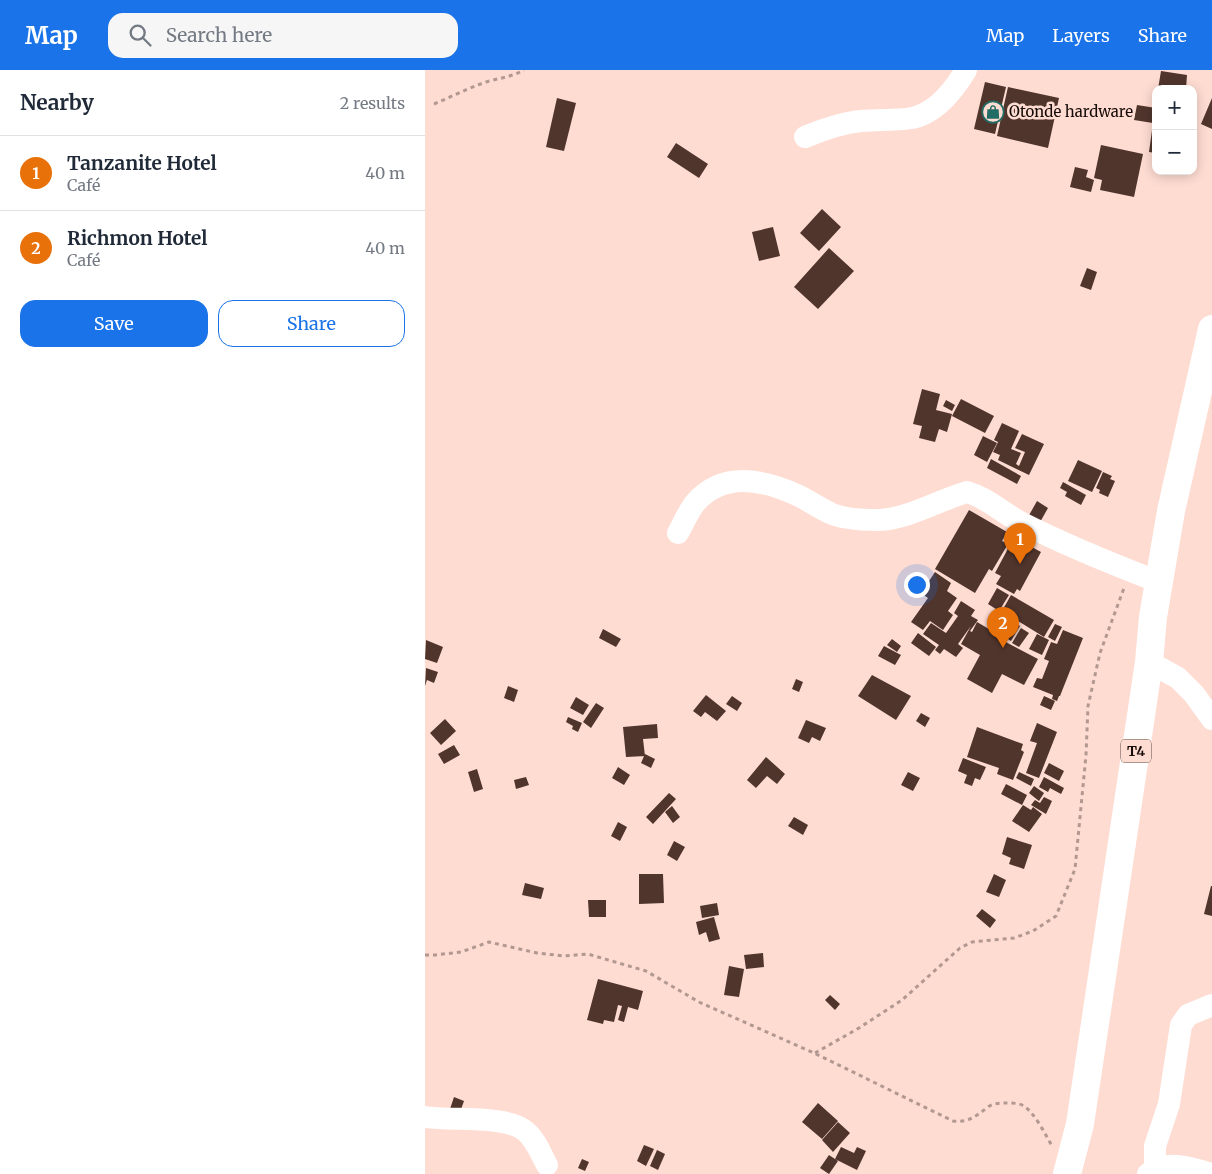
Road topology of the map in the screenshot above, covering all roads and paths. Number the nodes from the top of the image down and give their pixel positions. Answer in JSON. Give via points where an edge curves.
{"nodes":[{"id":1,"x":524,"y":70,"type":"edge"},
{"id":2,"x":966,"y":70,"type":"edge"},
{"id":3,"x":434,"y":104,"type":"dead end"},
{"id":4,"x":805,"y":137,"type":"dead end"},
{"id":5,"x":1212,"y":329,"type":"edge"},
{"id":6,"x":678,"y":533,"type":"dead end"},
{"id":7,"x":1130,"y":571,"type":"junction"},
{"id":8,"x":1159,"y":582,"type":"junction"},
{"id":9,"x":1149,"y":662,"type":"junction"},
{"id":10,"x":1212,"y":719,"type":"edge"},
{"id":11,"x":425,"y":955,"type":"edge"},
{"id":12,"x":1212,"y":1005,"type":"edge"},
{"id":13,"x":815,"y":1053,"type":"junction"},
{"id":14,"x":425,"y":1117,"type":"edge"},
{"id":15,"x":547,"y":1165,"type":"dead end"},
{"id":16,"x":1152,"y":1171,"type":"edge"},
{"id":17,"x":1067,"y":1173,"type":"edge"},
{"id":18,"x":1211,"y":1174,"type":"edge"}],
"edges":[{"from":1,"to":3,"type":"path"},
{"from":2,"to":4,"type":"street","via":[[931,111],[912,118],[862,120],[836,125]]},
{"from":5,"to":8,"type":"highway","number":"T4","via":[[1171,511]]},
{"from":6,"to":7,"type":"street","via":[[694,504],[723,483],[773,484],[832,514],[879,520],[893,519],[967,492],[991,502],[1018,521]]},
{"from":7,"to":8,"type":"street"},
{"from":7,"to":13,"type":"path","via":[[1100,653],[1088,706],[1075,869],[1056,916],[1033,931],[1014,938],[972,942],[960,948],[902,1000]]},
{"from":8,"to":9,"type":"highway","number":"T4"},
{"from":9,"to":10,"type":"street","via":[[1178,678]]},
{"from":9,"to":17,"type":"highway","number":"T4","via":[[1081,1116]]},
{"from":11,"to":13,"type":"path","via":[[461,952],[489,942],[537,953],[588,954],[646,971],[699,1002]]},
{"from":12,"to":16,"type":"street","via":[[1188,1016],[1181,1024],[1169,1104],[1155,1146]]},
{"from":13,"to":17,"type":"path","via":[[953,1121],[972,1119],[989,1106],[999,1103],[1021,1104],[1037,1122]]},
{"from":14,"to":15,"type":"street","via":[[513,1124],[525,1130]]},
{"from":16,"to":18,"type":"street","via":[[1171,1165]]}]}
